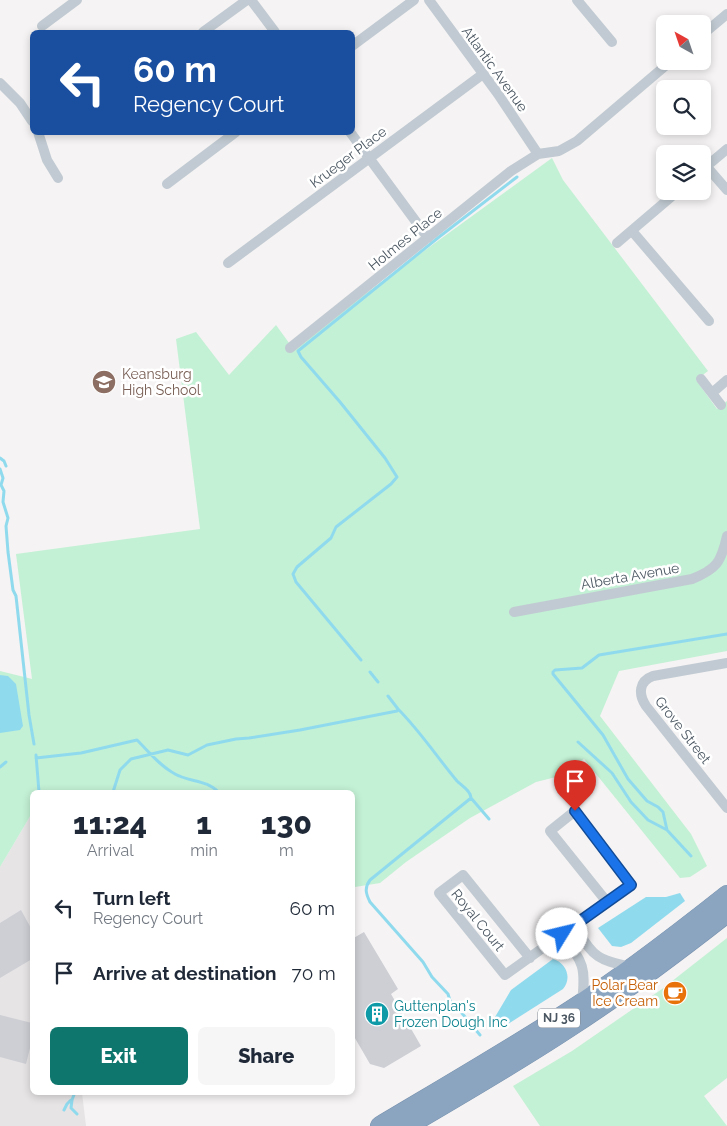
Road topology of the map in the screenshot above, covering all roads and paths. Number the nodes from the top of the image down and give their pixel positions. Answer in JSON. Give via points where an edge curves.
{"nodes":[{"id":1,"x":77,"y":0,"type":"edge"},
{"id":2,"x":247,"y":0,"type":"edge"},
{"id":3,"x":251,"y":0,"type":"edge"},
{"id":4,"x":414,"y":0,"type":"edge"},
{"id":5,"x":429,"y":0,"type":"edge"},
{"id":6,"x":577,"y":0,"type":"edge"},
{"id":7,"x":727,"y":14,"type":"edge"},
{"id":8,"x":42,"y":26,"type":"dead end"},
{"id":9,"x":711,"y":27,"type":"edge"},
{"id":10,"x":206,"y":30,"type":"edge"},
{"id":11,"x":274,"y":30,"type":"edge"},
{"id":12,"x":612,"y":42,"type":"dead end"},
{"id":13,"x":355,"y":44,"type":"edge"},
{"id":14,"x":660,"y":70,"type":"edge"},
{"id":15,"x":483,"y":74,"type":"junction"},
{"id":16,"x":0,"y":83,"type":"edge"},
{"id":17,"x":30,"y":118,"type":"edge"},
{"id":18,"x":39,"y":135,"type":"edge"},
{"id":19,"x":232,"y":135,"type":"edge"},
{"id":20,"x":352,"y":135,"type":"edge"},
{"id":21,"x":727,"y":149,"type":"edge"},
{"id":22,"x":538,"y":154,"type":"junction"},
{"id":23,"x":369,"y":159,"type":"junction"},
{"id":24,"x":711,"y":163,"type":"edge"},
{"id":25,"x":711,"y":174,"type":"edge"},
{"id":26,"x":58,"y":178,"type":"dead end"},
{"id":27,"x":167,"y":184,"type":"dead end"},
{"id":28,"x":727,"y":190,"type":"edge"},
{"id":29,"x":668,"y":200,"type":"edge"},
{"id":30,"x":632,"y":231,"type":"junction"},
{"id":31,"x":428,"y":238,"type":"junction"},
{"id":32,"x":617,"y":243,"type":"dead end"},
{"id":33,"x":228,"y":263,"type":"dead end"},
{"id":34,"x":709,"y":321,"type":"dead end"},
{"id":35,"x":290,"y":348,"type":"dead end"},
{"id":36,"x":701,"y":379,"type":"dead end"},
{"id":37,"x":727,"y":380,"type":"edge"},
{"id":38,"x":712,"y":393,"type":"junction"},
{"id":39,"x":721,"y":405,"type":"dead end"},
{"id":40,"x":727,"y":536,"type":"edge"},
{"id":41,"x":514,"y":612,"type":"dead end"},
{"id":42,"x":727,"y":663,"type":"edge"},
{"id":43,"x":727,"y":808,"type":"edge"},
{"id":44,"x":727,"y":896,"type":"edge"},
{"id":45,"x":607,"y":902,"type":"junction"},
{"id":46,"x":727,"y":913,"type":"edge"},
{"id":47,"x":574,"y":926,"type":"junction"},
{"id":48,"x":562,"y":934,"type":"junction"},
{"id":49,"x":530,"y":958,"type":"junction"},
{"id":50,"x":631,"y":967,"type":"junction"},
{"id":51,"x":582,"y":1003,"type":"junction"},
{"id":52,"x":380,"y":1126,"type":"edge"},
{"id":53,"x":407,"y":1126,"type":"edge"}],
"edges":[{"from":1,"to":8,"type":"street"},
{"from":2,"to":10,"type":"street"},
{"from":3,"to":11,"type":"street"},
{"from":4,"to":13,"type":"street"},
{"from":5,"to":15,"type":"street","name":"Atlantic Avenue"},
{"from":6,"to":12,"type":"street"},
{"from":7,"to":9,"type":"street"},
{"from":14,"to":22,"type":"street","via":[[577,141],[559,151]]},
{"from":15,"to":22,"type":"street","name":"Atlantic Avenue"},
{"from":15,"to":23,"type":"street","name":"Krueger Place"},
{"from":16,"to":17,"type":"street"},
{"from":18,"to":26,"type":"street","via":[[47,160]]},
{"from":19,"to":27,"type":"street"},
{"from":20,"to":23,"type":"street"},
{"from":21,"to":24,"type":"street"},
{"from":22,"to":31,"type":"street","name":"Holmes Place","via":[[511,171]]},
{"from":23,"to":31,"type":"street"},
{"from":23,"to":33,"type":"street","name":"Krueger Place"},
{"from":25,"to":28,"type":"street"},
{"from":29,"to":30,"type":"street"},
{"from":30,"to":32,"type":"street"},
{"from":30,"to":34,"type":"street"},
{"from":31,"to":35,"type":"street","name":"Holmes Place"},
{"from":36,"to":38,"type":"street"},
{"from":37,"to":38,"type":"street"},
{"from":38,"to":39,"type":"street"},
{"from":40,"to":41,"type":"street","name":"Alberta Avenue","via":[[717,564],[709,572],[692,579]]},
{"from":42,"to":43,"type":"street","name":"Grove Street","via":[[652,676],[643,682],[641,691],[646,706]]},
{"from":44,"to":50,"type":"highway","number":"NJ 36"},
{"from":45,"to":45,"type":"street","name":"Royal Court","via":[[631,885],[575,811],[550,831]]},
{"from":45,"to":47,"type":"street","name":"Royal Court"},
{"from":46,"to":53,"type":"highway","number":"NJ 36","via":[[637,982],[572,1026]]},
{"from":47,"to":48,"type":"street","name":"Royal Court"},
{"from":47,"to":50,"type":"street","via":[[594,954],[605,962]]},
{"from":48,"to":49,"type":"street","name":"Royal Court"},
{"from":48,"to":51,"type":"street","via":[[579,957],[585,976]]},
{"from":49,"to":49,"type":"street","name":"Royal Court","via":[[506,975],[440,893],[463,876]]},
{"from":50,"to":51,"type":"highway","number":"NJ 36"},
{"from":51,"to":52,"type":"highway","number":"NJ 36"}]}
